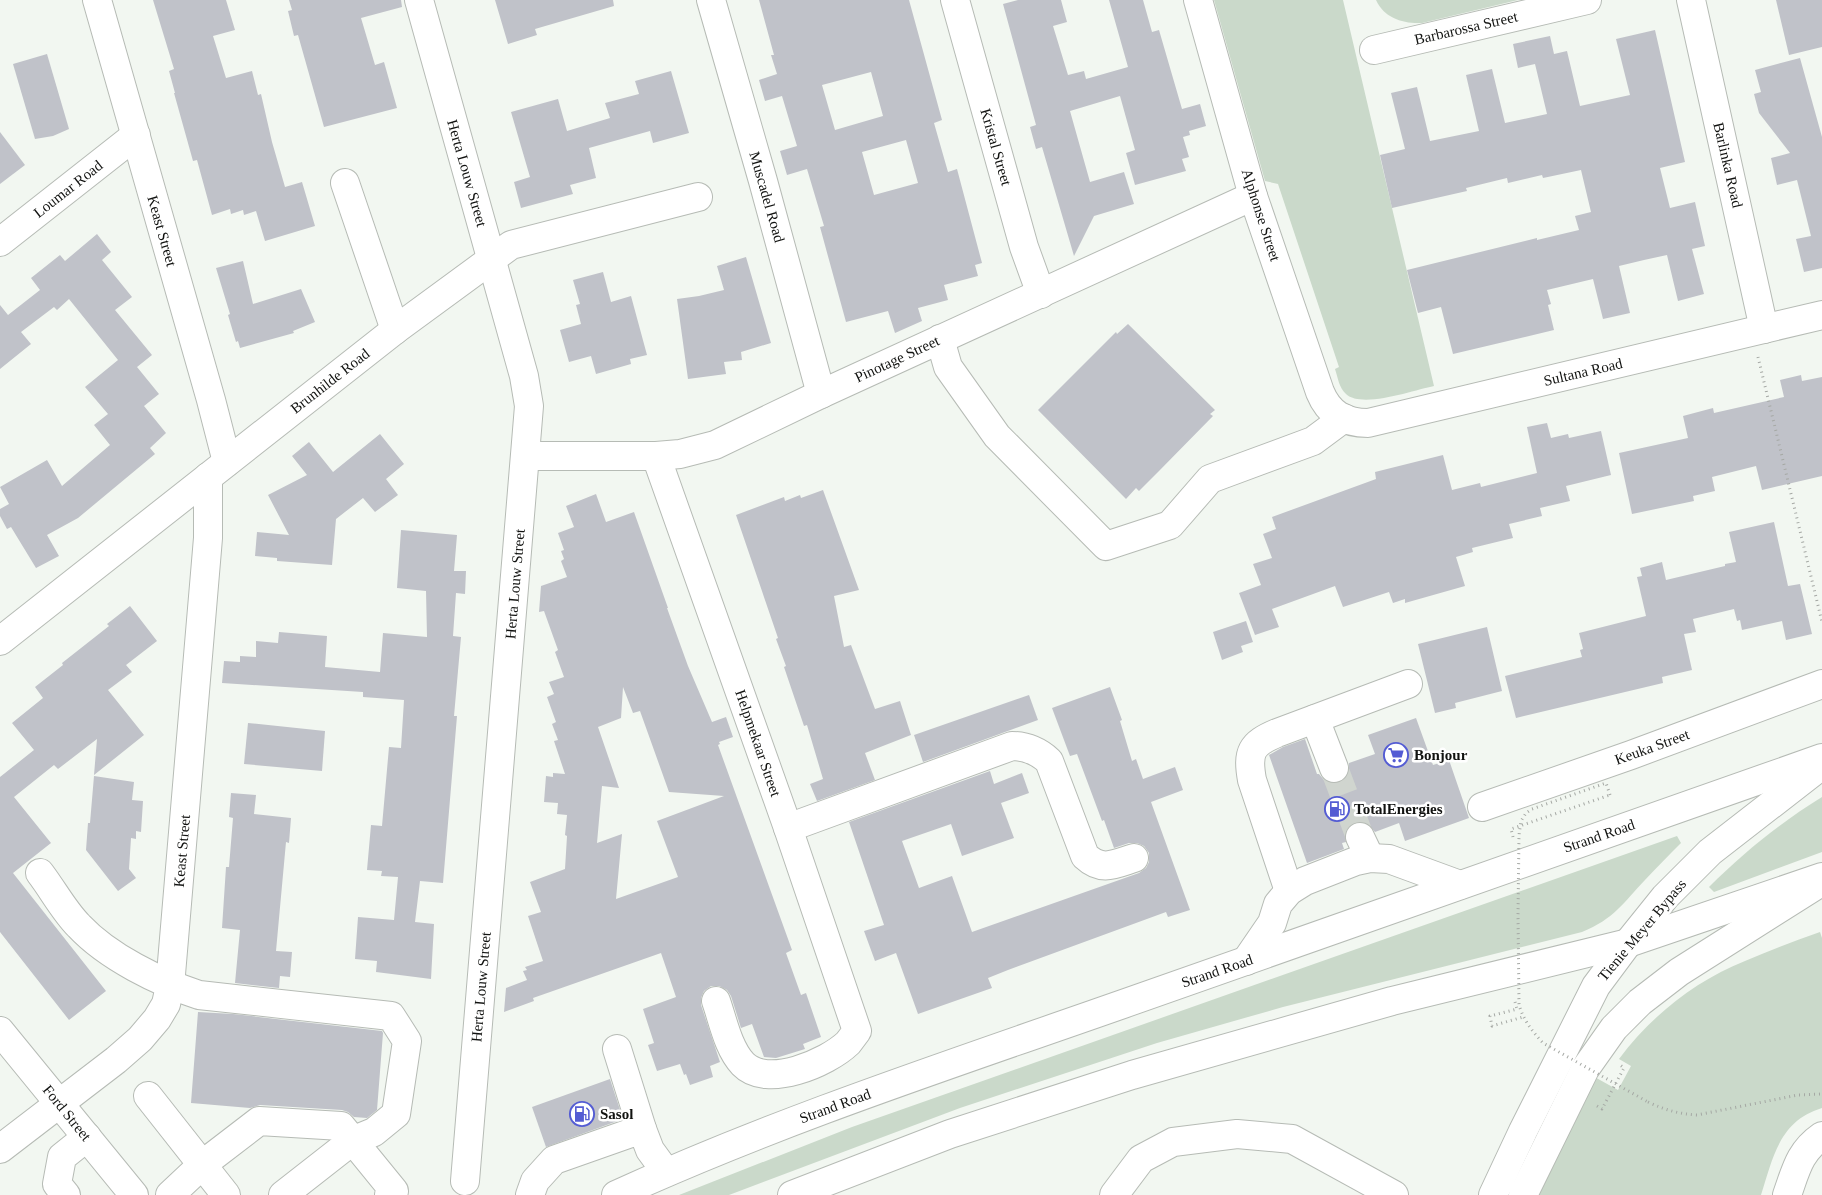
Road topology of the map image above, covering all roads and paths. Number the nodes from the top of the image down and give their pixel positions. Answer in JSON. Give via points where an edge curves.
{"nodes":[{"id":1,"x":98,"y":0,"type":"edge"},
{"id":2,"x":418,"y":0,"type":"edge"},
{"id":3,"x":711,"y":0,"type":"edge"},
{"id":4,"x":955,"y":0,"type":"edge"},
{"id":5,"x":1198,"y":0,"type":"edge"},
{"id":6,"x":1588,"y":0,"type":"edge"},
{"id":7,"x":1691,"y":0,"type":"edge"},
{"id":8,"x":1374,"y":50,"type":"dead end"},
{"id":9,"x":136,"y":136,"type":"junction"},
{"id":10,"x":345,"y":183,"type":"dead end"},
{"id":11,"x":1253,"y":196,"type":"junction"},
{"id":12,"x":698,"y":197,"type":"dead end"},
{"id":13,"x":0,"y":242,"type":"edge"},
{"id":14,"x":491,"y":260,"type":"junction"},
{"id":15,"x":1041,"y":294,"type":"junction"},
{"id":16,"x":1822,"y":315,"type":"edge"},
{"id":17,"x":395,"y":330,"type":"junction"},
{"id":18,"x":1760,"y":338,"type":"junction"},
{"id":19,"x":940,"y":339,"type":"junction"},
{"id":20,"x":821,"y":394,"type":"junction"},
{"id":21,"x":1344,"y":418,"type":"junction"},
{"id":22,"x":526,"y":456,"type":"junction"},
{"id":23,"x":656,"y":456,"type":"junction"},
{"id":24,"x":218,"y":470,"type":"junction"},
{"id":25,"x":1822,"y":622,"type":"edge"},
{"id":26,"x":0,"y":641,"type":"edge"},
{"id":27,"x":1408,"y":684,"type":"dead end"},
{"id":28,"x":1822,"y":684,"type":"edge"},
{"id":29,"x":1315,"y":719,"type":"junction"},
{"id":30,"x":1822,"y":758,"type":"edge"},
{"id":31,"x":1822,"y":765,"type":"edge"},
{"id":32,"x":1334,"y":768,"type":"tunnel mouth"},
{"id":33,"x":1482,"y":807,"type":"dead end"},
{"id":34,"x":788,"y":828,"type":"junction"},
{"id":35,"x":1513,"y":837,"type":"dead end"},
{"id":36,"x":1134,"y":858,"type":"dead end"},
{"id":37,"x":40,"y":873,"type":"dead end"},
{"id":38,"x":1822,"y":877,"type":"edge"},
{"id":39,"x":1822,"y":881,"type":"edge"},
{"id":40,"x":1460,"y":885,"type":"junction"},
{"id":41,"x":1289,"y":890,"type":"junction"},
{"id":42,"x":1628,"y":943,"type":"junction"},
{"id":43,"x":1246,"y":961,"type":"junction"},
{"id":44,"x":170,"y":986,"type":"junction"},
{"id":45,"x":716,"y":1001,"type":"dead end"},
{"id":46,"x":1515,"y":1002,"type":"dead end"},
{"id":47,"x":1523,"y":1017,"type":"junction"},
{"id":48,"x":0,"y":1031,"type":"edge"},
{"id":49,"x":617,"y":1048,"type":"dead end"},
{"id":50,"x":1822,"y":1094,"type":"edge"},
{"id":51,"x":148,"y":1096,"type":"dead end"},
{"id":52,"x":59,"y":1104,"type":"junction"},
{"id":53,"x":642,"y":1129,"type":"junction"},
{"id":54,"x":1822,"y":1136,"type":"edge"},
{"id":55,"x":87,"y":1137,"type":"junction"},
{"id":56,"x":352,"y":1141,"type":"junction"},
{"id":57,"x":0,"y":1149,"type":"edge"},
{"id":58,"x":203,"y":1164,"type":"junction"},
{"id":59,"x":666,"y":1172,"type":"junction"},
{"id":60,"x":465,"y":1181,"type":"dead end"},
{"id":61,"x":66,"y":1195,"type":"edge"},
{"id":62,"x":134,"y":1195,"type":"edge"},
{"id":63,"x":170,"y":1195,"type":"edge"},
{"id":64,"x":226,"y":1195,"type":"edge"},
{"id":65,"x":283,"y":1195,"type":"edge"},
{"id":66,"x":389,"y":1195,"type":"edge"},
{"id":67,"x":530,"y":1195,"type":"edge"},
{"id":68,"x":616,"y":1195,"type":"edge"},
{"id":69,"x":792,"y":1195,"type":"edge"},
{"id":70,"x":1114,"y":1195,"type":"edge"},
{"id":71,"x":1394,"y":1195,"type":"edge"},
{"id":72,"x":1493,"y":1195,"type":"edge"},
{"id":73,"x":1523,"y":1195,"type":"edge"},
{"id":74,"x":1788,"y":1195,"type":"edge"}],
"edges":[{"from":1,"to":9,"type":"street","name":"Keast Street"},
{"from":2,"to":14,"type":"street","name":"Herta Louw Street"},
{"from":3,"to":20,"type":"street","name":"Muscadel Road"},
{"from":4,"to":15,"type":"street","name":"Kristal Street","via":[[1024,247]]},
{"from":5,"to":11,"type":"street","name":"Alphonse Street"},
{"from":6,"to":8,"type":"street","name":"Barbarossa Street"},
{"from":7,"to":18,"type":"street","name":"Barlinka Road"},
{"from":9,"to":13,"type":"street","name":"Loumar Road"},
{"from":9,"to":24,"type":"street","name":"Keast Street","via":[[211,400]]},
{"from":10,"to":17,"type":"street"},
{"from":11,"to":15,"type":"street","name":"Pinotage Street"},
{"from":11,"to":21,"type":"street","name":"Alphonse Street","via":[[1320,392],[1325,403]]},
{"from":12,"to":14,"type":"street","name":"Brunhilde Road","via":[[511,245]]},
{"from":14,"to":17,"type":"street","name":"Brunhilde Road"},
{"from":14,"to":22,"type":"street","name":"Herta Louw Street","via":[[524,376],[529,406]]},
{"from":15,"to":19,"type":"street","name":"Pinotage Street"},
{"from":16,"to":18,"type":"street","name":"Sultana Road"},
{"from":17,"to":24,"type":"street","name":"Brunhilde Road"},
{"from":18,"to":21,"type":"street","name":"Sultana Road","via":[[1368,423],[1353,423]]},
{"from":18,"to":25,"type":"path"},
{"from":19,"to":20,"type":"street","name":"Pinotage Street"},
{"from":19,"to":21,"type":"street","via":[[948,367],[997,436],[1106,546],[1170,525],[1210,480],[1312,441]]},
{"from":20,"to":23,"type":"street","name":"Pinotage Street","via":[[715,445]]},
{"from":22,"to":23,"type":"street","name":"Pinotage Street"},
{"from":22,"to":60,"type":"street","name":"Herta Louw Street"},
{"from":23,"to":34,"type":"street","name":"Helpmekaar Street"},
{"from":24,"to":26,"type":"street","name":"Brunhilde Road"},
{"from":24,"to":44,"type":"street","name":"Keast Street","via":[[208,538]]},
{"from":27,"to":29,"type":"street"},
{"from":28,"to":33,"type":"street","name":"Keuka Street"},
{"from":29,"to":32,"type":"street"},
{"from":29,"to":41,"type":"street","via":[[1263,739],[1256,746],[1249,764]]},
{"from":30,"to":40,"type":"street","name":"Strand Road"},
{"from":31,"to":42,"type":"street","name":"Tienie Meyer Bypass","via":[[1710,852],[1665,898]]},
{"from":34,"to":36,"type":"street","via":[[1012,746],[1021,746],[1049,761],[1085,856],[1091,862],[1109,867]]},
{"from":34,"to":45,"type":"street","name":"Helpmekaar Street","via":[[857,1031],[837,1051],[808,1066],[777,1074],[763,1073],[749,1069],[738,1057]]},
{"from":35,"to":47,"type":"path","bridge":true,"via":[[1511,829],[1520,826],[1529,823],[1538,820],[1610,795],[1606,783],[1532,809],[1521,822],[1520,828],[1519,836],[1518,916]]},
{"from":37,"to":44,"type":"street","via":[[78,925],[98,944]]},
{"from":38,"to":42,"type":"street"},
{"from":39,"to":73,"type":"street","via":[[1679,972],[1640,1002],[1614,1028],[1585,1068]]},
{"from":40,"to":41,"type":"street","via":[[1365,847],[1356,861]]},
{"from":40,"to":43,"type":"street","name":"Strand Road"},
{"from":41,"to":43,"type":"street","via":[[1278,904],[1272,923]]},
{"from":42,"to":69,"type":"street","via":[[1392,1001],[1132,1075],[950,1134]]},
{"from":42,"to":72,"type":"street","name":"Tienie Meyer Bypass","via":[[1596,986]]},
{"from":43,"to":59,"type":"street","name":"Strand Road","via":[[772,1129]]},
{"from":44,"to":52,"type":"street","name":"Keast Street","via":[[166,1004],[140,1039]]},
{"from":44,"to":56,"type":"street","via":[[199,996],[391,1016],[407,1041],[396,1114],[374,1132]]},
{"from":46,"to":47,"type":"path","via":[[1516,1009],[1490,1016],[1492,1026]]},
{"from":47,"to":50,"type":"path","bridge":true,"via":[[1543,1043],[1648,1102],[1673,1112],[1697,1115],[1798,1095]]},
{"from":48,"to":52,"type":"street","name":"Ford Street"},
{"from":49,"to":53,"type":"street"},
{"from":51,"to":58,"type":"street"},
{"from":52,"to":55,"type":"street","name":"Ford Street"},
{"from":52,"to":57,"type":"street","name":"Keast Street"},
{"from":53,"to":59,"type":"street","via":[[650,1150]]},
{"from":53,"to":67,"type":"street","via":[[554,1160],[535,1181]]},
{"from":54,"to":74,"type":"street","via":[[1800,1159]]},
{"from":55,"to":61,"type":"street","via":[[62,1156],[57,1184]]},
{"from":55,"to":62,"type":"street","name":"Ford Street"},
{"from":56,"to":58,"type":"street","via":[[341,1126],[259,1121]]},
{"from":56,"to":65,"type":"street"},
{"from":56,"to":66,"type":"street","via":[[394,1191]]},
{"from":58,"to":63,"type":"street"},
{"from":58,"to":64,"type":"street"},
{"from":59,"to":68,"type":"street","name":"Strand Road"},
{"from":70,"to":71,"type":"street","via":[[1141,1159],[1173,1142],[1237,1134],[1292,1139]]}]}
